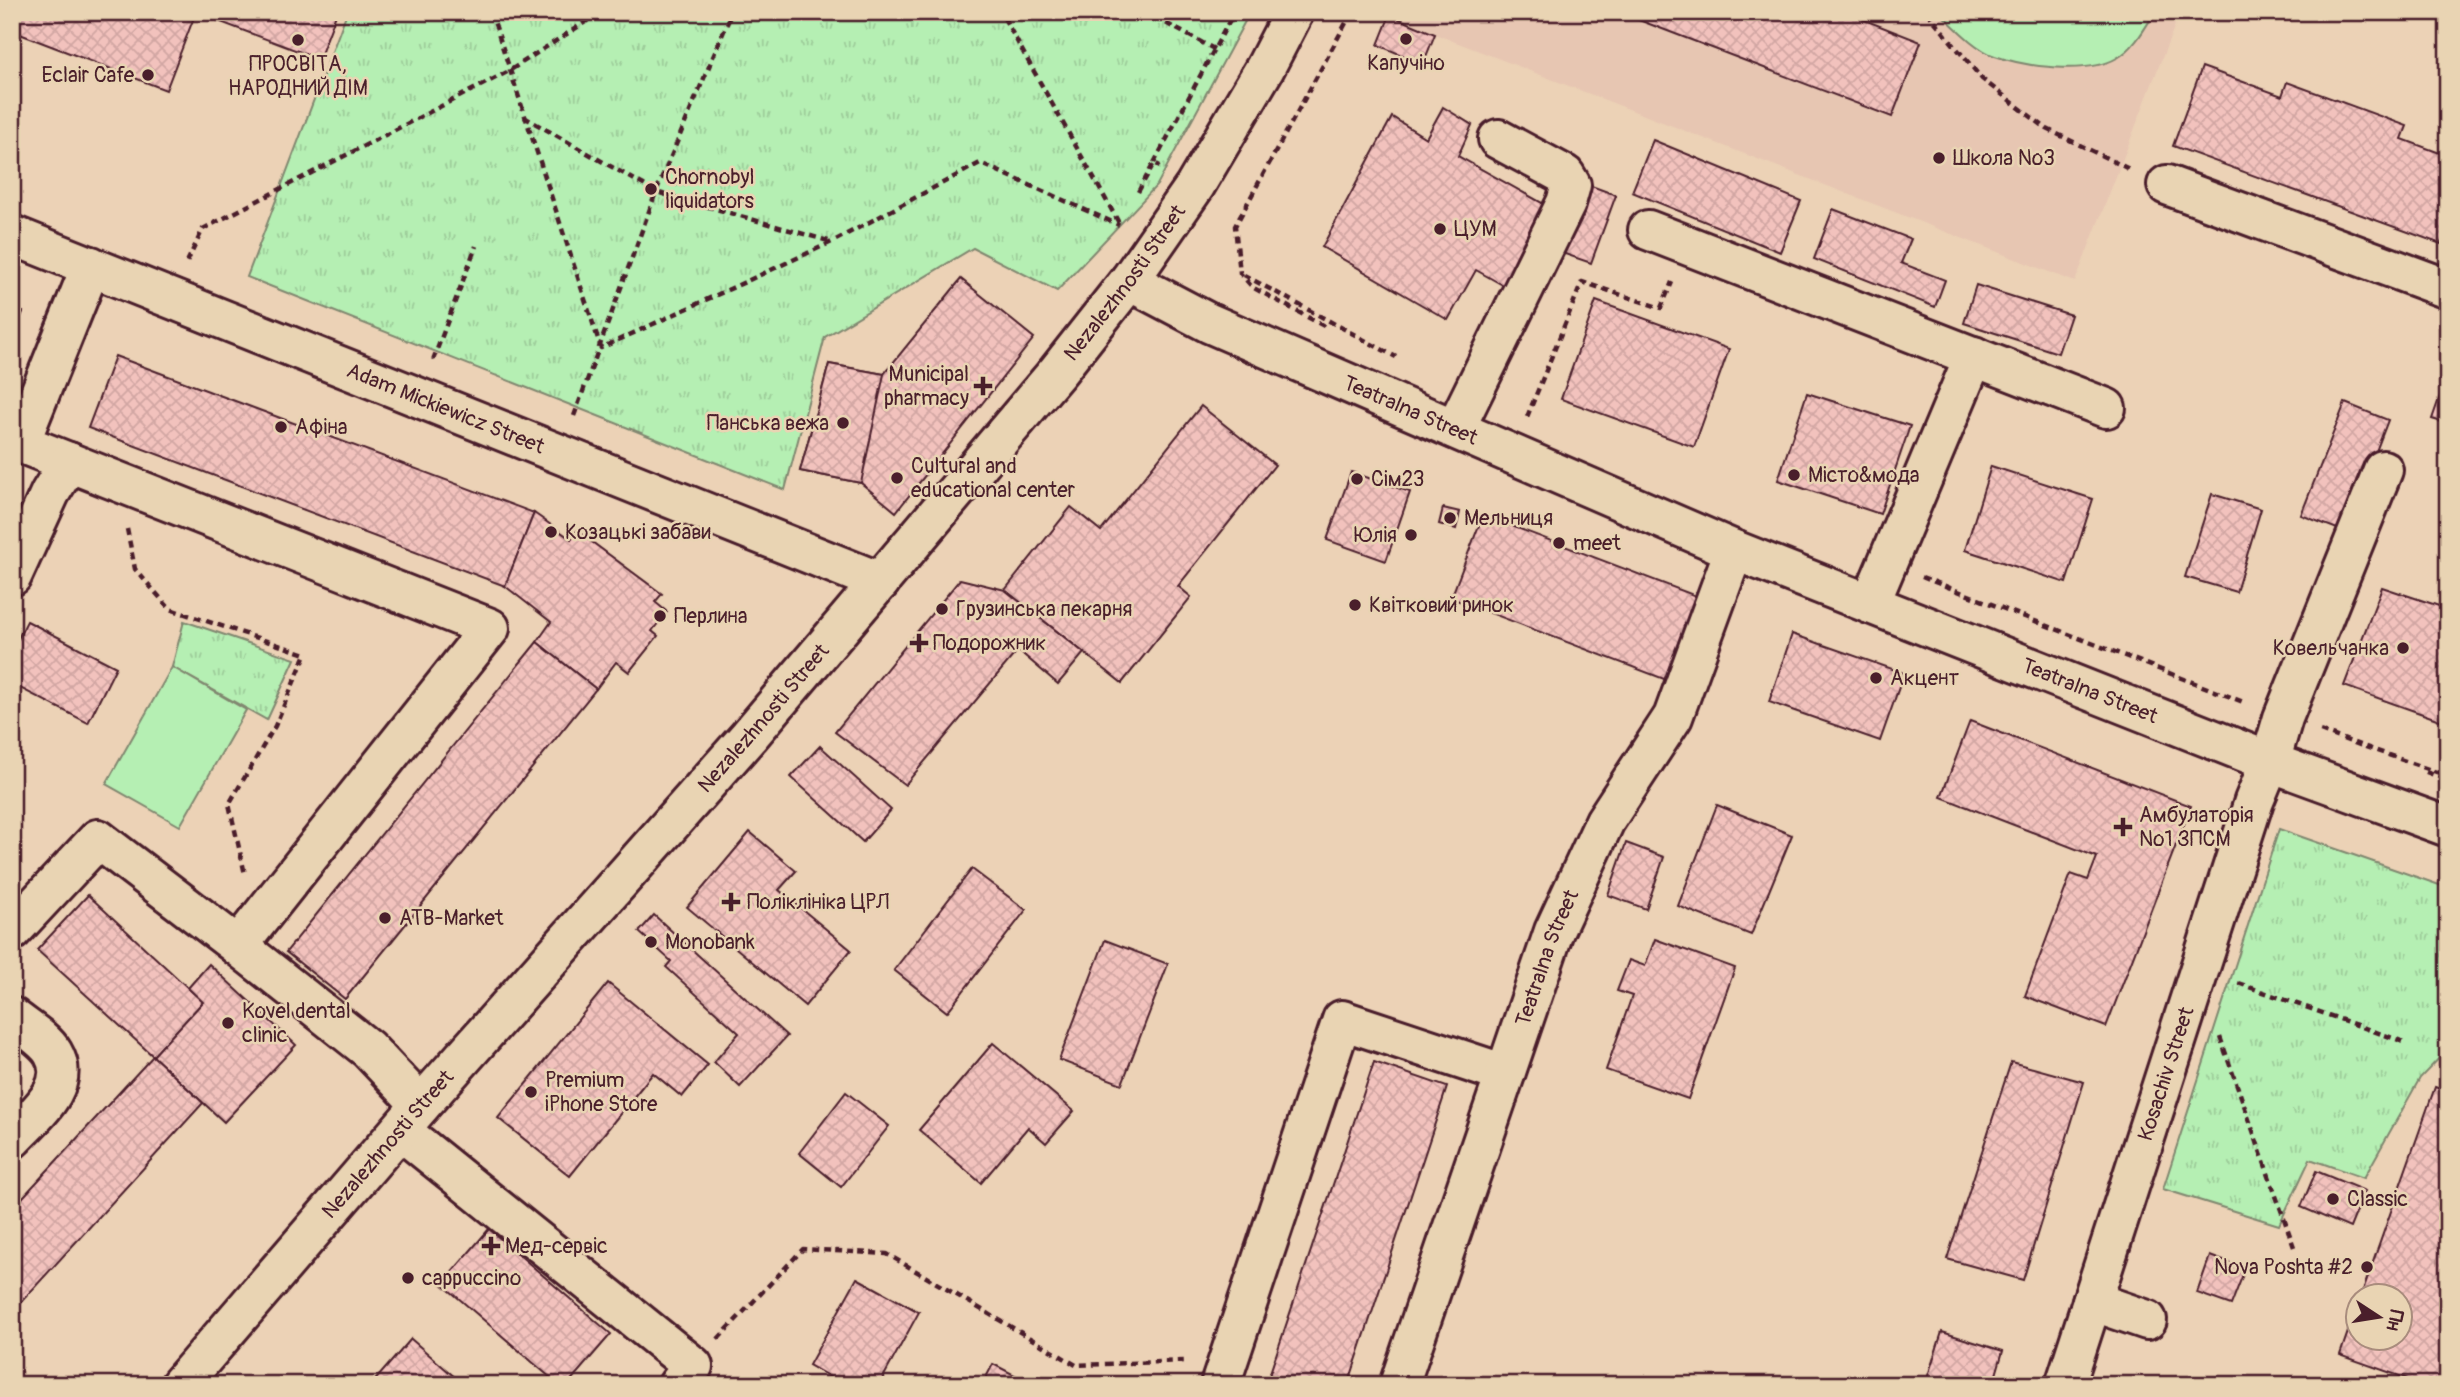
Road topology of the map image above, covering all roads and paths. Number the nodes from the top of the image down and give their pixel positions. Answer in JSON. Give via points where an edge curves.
{"nodes":[{"id":1,"x":491,"y":12,"type":"edge"},
{"id":2,"x":601,"y":12,"type":"edge"},
{"id":3,"x":732,"y":12,"type":"edge"},
{"id":4,"x":993,"y":12,"type":"edge"},
{"id":5,"x":1008,"y":12,"type":"edge"},
{"id":6,"x":1145,"y":12,"type":"edge"},
{"id":7,"x":1234,"y":12,"type":"edge"},
{"id":8,"x":1294,"y":12,"type":"edge"},
{"id":9,"x":1352,"y":12,"type":"edge"},
{"id":10,"x":1927,"y":12,"type":"edge"},
{"id":11,"x":1004,"y":18,"type":"junction"},
{"id":12,"x":1214,"y":49,"type":"junction"},
{"id":13,"x":509,"y":71,"type":"junction"},
{"id":14,"x":524,"y":116,"type":"junction"},
{"id":15,"x":1498,"y":139,"type":"dead end"},
{"id":16,"x":1154,"y":163,"type":"junction"},
{"id":17,"x":2166,"y":185,"type":"joint"},
{"id":18,"x":1195,"y":187,"type":"junction"},
{"id":19,"x":656,"y":192,"type":"junction"},
{"id":20,"x":1137,"y":194,"type":"dead end"},
{"id":21,"x":1126,"y":215,"type":"dead end"},
{"id":22,"x":1120,"y":226,"type":"junction"},
{"id":23,"x":1648,"y":230,"type":"dead end"},
{"id":24,"x":12,"y":235,"type":"edge"},
{"id":25,"x":832,"y":242,"type":"junction"},
{"id":26,"x":1686,"y":245,"type":"junction"},
{"id":27,"x":476,"y":246,"type":"dead end"},
{"id":28,"x":187,"y":263,"type":"dead end"},
{"id":29,"x":91,"y":266,"type":"junction"},
{"id":30,"x":1240,"y":272,"type":"junction"},
{"id":31,"x":1129,"y":281,"type":"junction"},
{"id":32,"x":2448,"y":289,"type":"edge"},
{"id":33,"x":601,"y":348,"type":"junction"},
{"id":34,"x":1974,"y":356,"type":"junction"},
{"id":35,"x":1399,"y":359,"type":"dead end"},
{"id":36,"x":433,"y":360,"type":"dead end"},
{"id":37,"x":1403,"y":364,"type":"dead end"},
{"id":38,"x":2105,"y":408,"type":"dead end"},
{"id":39,"x":1464,"y":414,"type":"junction"},
{"id":40,"x":574,"y":417,"type":"dead end"},
{"id":41,"x":1527,"y":421,"type":"junction"},
{"id":42,"x":1539,"y":424,"type":"dead end"},
{"id":43,"x":16,"y":442,"type":"edge"},
{"id":44,"x":69,"y":462,"type":"junction"},
{"id":45,"x":2383,"y":470,"type":"dead end"},
{"id":46,"x":118,"y":481,"type":"junction"},
{"id":47,"x":1734,"y":550,"type":"junction"},
{"id":48,"x":1887,"y":565,"type":"junction"},
{"id":49,"x":12,"y":576,"type":"edge"},
{"id":50,"x":880,"y":582,"type":"junction"},
{"id":51,"x":1870,"y":604,"type":"junction"},
{"id":52,"x":2283,"y":718,"type":"junction"},
{"id":53,"x":2270,"y":762,"type":"junction"},
{"id":54,"x":2448,"y":778,"type":"edge"},
{"id":55,"x":2448,"y":827,"type":"edge"},
{"id":56,"x":12,"y":931,"type":"edge"},
{"id":57,"x":247,"y":934,"type":"junction"},
{"id":58,"x":2226,"y":979,"type":"dead end"},
{"id":59,"x":12,"y":1017,"type":"edge"},
{"id":60,"x":2218,"y":1031,"type":"dead end"},
{"id":61,"x":2407,"y":1043,"type":"dead end"},
{"id":62,"x":1506,"y":1074,"type":"junction"},
{"id":63,"x":410,"y":1118,"type":"junction"},
{"id":64,"x":12,"y":1139,"type":"edge"},
{"id":65,"x":2294,"y":1247,"type":"dead end"},
{"id":66,"x":2092,"y":1301,"type":"junction"},
{"id":67,"x":2147,"y":1320,"type":"dead end"},
{"id":68,"x":1224,"y":1372,"type":"edge"},
{"id":69,"x":685,"y":1375,"type":"edge"},
{"id":70,"x":180,"y":1385,"type":"edge"},
{"id":71,"x":1399,"y":1385,"type":"edge"},
{"id":72,"x":2065,"y":1385,"type":"edge"}],
"edges":[{"from":1,"to":13,"type":"path"},
{"from":2,"to":13,"type":"path"},
{"from":3,"to":19,"type":"path"},
{"from":4,"to":11,"type":"path"},
{"from":5,"to":11,"type":"path"},
{"from":6,"to":12,"type":"path"},
{"from":7,"to":12,"type":"path"},
{"from":8,"to":18,"type":"street","name":"Nezalezhnosti Street"},
{"from":9,"to":30,"type":"path","via":[[1240,212],[1235,226]]},
{"from":10,"to":17,"type":"path","via":[[1982,79],[2047,128],[2091,153]]},
{"from":11,"to":22,"type":"path"},
{"from":12,"to":16,"type":"path"},
{"from":13,"to":14,"type":"path"},
{"from":13,"to":28,"type":"path","via":[[203,229]]},
{"from":14,"to":19,"type":"path"},
{"from":14,"to":33,"type":"path"},
{"from":15,"to":39,"type":"street","via":[[1565,175],[1571,186]]},
{"from":16,"to":18,"type":"path"},
{"from":16,"to":20,"type":"path"},
{"from":17,"to":32,"type":"street"},
{"from":18,"to":31,"type":"street","name":"Nezalezhnosti Street"},
{"from":19,"to":25,"type":"path"},
{"from":19,"to":33,"type":"path"},
{"from":21,"to":22,"type":"path"},
{"from":22,"to":25,"type":"path","via":[[980,163]]},
{"from":23,"to":26,"type":"street"},
{"from":24,"to":29,"type":"street","name":"Adam Mickiewicz Street"},
{"from":25,"to":33,"type":"path"},
{"from":26,"to":34,"type":"street"},
{"from":26,"to":41,"type":"path","via":[[1661,308],[1582,282]]},
{"from":27,"to":36,"type":"path"},
{"from":29,"to":43,"type":"street"},
{"from":29,"to":50,"type":"street","name":"Adam Mickiewicz Street"},
{"from":30,"to":35,"type":"path"},
{"from":30,"to":37,"type":"path","via":[[1252,287],[1273,300]]},
{"from":31,"to":39,"type":"street","name":"Teatralna Street","via":[[1209,323]]},
{"from":31,"to":50,"type":"street","name":"Nezalezhnosti Street"},
{"from":33,"to":40,"type":"path"},
{"from":34,"to":38,"type":"street"},
{"from":34,"to":48,"type":"street"},
{"from":39,"to":41,"type":"path"},
{"from":39,"to":47,"type":"street","name":"Teatralna Street"},
{"from":41,"to":42,"type":"path"},
{"from":43,"to":44,"type":"street"},
{"from":44,"to":46,"type":"street"},
{"from":44,"to":49,"type":"street"},
{"from":45,"to":52,"type":"street","name":"Kosachiv Street"},
{"from":46,"to":57,"type":"path","via":[[135,569],[170,609],[306,654],[275,726],[229,804]]},
{"from":46,"to":57,"type":"street","via":[[490,628]]},
{"from":47,"to":51,"type":"street","name":"Teatralna Street"},
{"from":47,"to":62,"type":"street","name":"Teatralna Street","via":[[1673,717],[1605,821],[1554,931]]},
{"from":48,"to":51,"type":"street"},
{"from":48,"to":52,"type":"path"},
{"from":50,"to":63,"type":"street","name":"Nezalezhnosti Street"},
{"from":51,"to":53,"type":"street","name":"Teatralna Street"},
{"from":52,"to":53,"type":"street","name":"Kosachiv Street"},
{"from":52,"to":54,"type":"path"},
{"from":53,"to":55,"type":"street","name":"Teatralna Street"},
{"from":53,"to":66,"type":"street","name":"Kosachiv Street"},
{"from":56,"to":57,"type":"street","via":[[99,839]]},
{"from":57,"to":63,"type":"street","via":[[368,1049]]},
{"from":58,"to":61,"type":"path"},
{"from":59,"to":64,"type":"street","via":[[53,1051],[60,1070],[55,1093]]},
{"from":60,"to":65,"type":"path"},
{"from":62,"to":68,"type":"street","via":[[1342,1020]]},
{"from":62,"to":71,"type":"street","name":"Teatralna Street"},
{"from":63,"to":69,"type":"street"},
{"from":63,"to":70,"type":"street","name":"Nezalezhnosti Street"},
{"from":66,"to":67,"type":"street"},
{"from":66,"to":72,"type":"street","name":"Kosachiv Street"},
{"from":68,"to":69,"type":"path","via":[[1076,1365],[887,1254],[803,1249]]}]}
